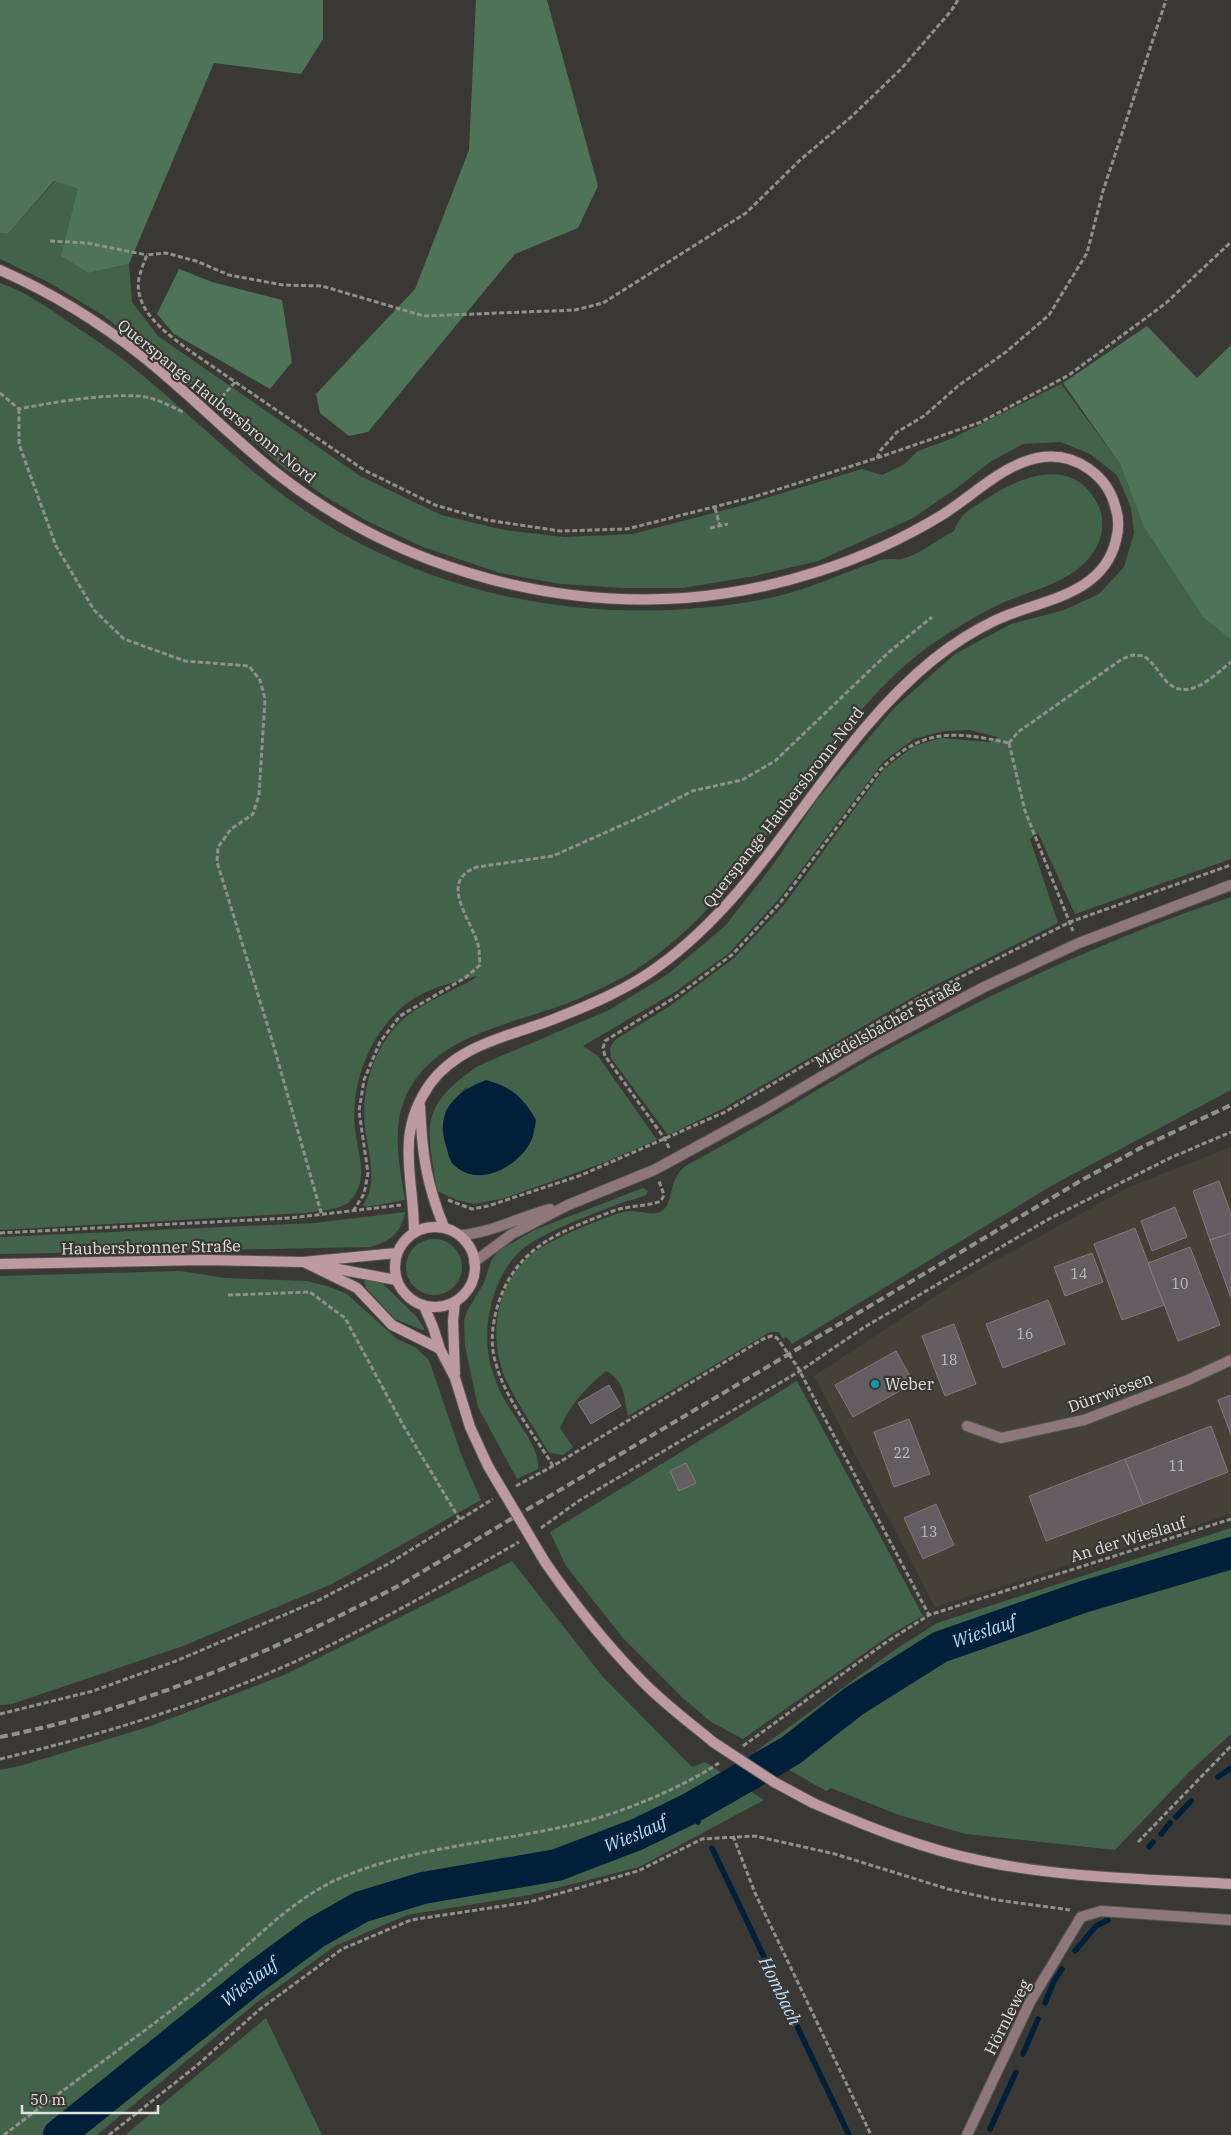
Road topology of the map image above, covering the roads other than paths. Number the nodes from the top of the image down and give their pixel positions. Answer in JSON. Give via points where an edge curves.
{"nodes":[{"id":1,"x":0,"y":270,"type":"edge"},
{"id":2,"x":1231,"y":885,"type":"edge"},
{"id":3,"x":420,"y":1102,"type":"junction"},
{"id":4,"x":568,"y":1205,"type":"junction"},
{"id":5,"x":444,"y":1228,"type":"junction"},
{"id":6,"x":414,"y":1232,"type":"junction"},
{"id":7,"x":460,"y":1235,"type":"junction"},
{"id":8,"x":397,"y":1253,"type":"junction"},
{"id":9,"x":303,"y":1262,"type":"junction"},
{"id":10,"x":474,"y":1262,"type":"junction"},
{"id":11,"x":0,"y":1264,"type":"edge"},
{"id":12,"x":396,"y":1280,"type":"junction"},
{"id":13,"x":455,"y":1302,"type":"junction"},
{"id":14,"x":424,"y":1306,"type":"junction"},
{"id":15,"x":440,"y":1349,"type":"junction"},
{"id":16,"x":1231,"y":1360,"type":"edge"},
{"id":17,"x":456,"y":1378,"type":"junction"},
{"id":18,"x":968,"y":1426,"type":"dead end"},
{"id":19,"x":1231,"y":1884,"type":"edge"},
{"id":20,"x":1231,"y":1920,"type":"edge"},
{"id":21,"x":967,"y":2135,"type":"edge"}],
"edges":[{"from":1,"to":3,"type":"main road","name":"Querspange Haubersbronn-Nord","via":[[74,308],[141,355],[276,472],[348,522],[455,569],[509,585],[598,598],[688,598],[737,591],[821,570],[904,535],[941,515],[1004,472],[1023,462],[1047,456],[1084,465],[1111,493],[1118,512],[1118,533],[1112,555],[1094,578],[1078,589],[966,635],[908,681],[854,739],[725,909],[691,942],[613,994],[476,1047],[442,1071],[428,1086]]},
{"from":2,"to":4,"type":"street","name":"Miedelsbacher Straße","via":[[1079,943],[959,1000],[654,1170]]},
{"from":3,"to":5,"type":"main road","via":[[425,1170]]},
{"from":3,"to":6,"type":"main road","name":"Querspange Haubersbronn-Nord","via":[[406,1143]]},
{"from":4,"to":7,"type":"street","via":[[523,1216],[472,1235]]},
{"from":4,"to":10,"type":"street","via":[[512,1234]]},
{"from":5,"to":6,"type":"main road","via":[[428,1227]]},
{"from":5,"to":7,"type":"main road"},
{"from":6,"to":8,"type":"main road","via":[[403,1241]]},
{"from":7,"to":10,"type":"main road","via":[[467,1242]]},
{"from":8,"to":9,"type":"main road"},
{"from":8,"to":12,"type":"main road","via":[[394,1266]]},
{"from":9,"to":11,"type":"main road","name":"Haubersbronner Straße","via":[[203,1260]]},
{"from":9,"to":12,"type":"main road"},
{"from":9,"to":15,"type":"main road","via":[[357,1288],[392,1325]]},
{"from":10,"to":13,"type":"main road","via":[[470,1284]]},
{"from":12,"to":14,"type":"main road","via":[[402,1291]]},
{"from":13,"to":14,"type":"main road"},
{"from":13,"to":17,"type":"main road"},
{"from":14,"to":15,"type":"main road"},
{"from":15,"to":17,"type":"main road"},
{"from":16,"to":18,"type":"street","name":"Dürrwiesen","via":[[1084,1420],[1001,1438]]},
{"from":17,"to":19,"type":"main road","bridge":true,"via":[[470,1427],[488,1466],[545,1562],[593,1626],[642,1682],[713,1742],[774,1782],[867,1827],[981,1861],[1041,1871]]},
{"from":20,"to":21,"type":"street","name":"Hörnleweg","via":[[1101,1911],[1081,1917],[1030,2002]]}]}
